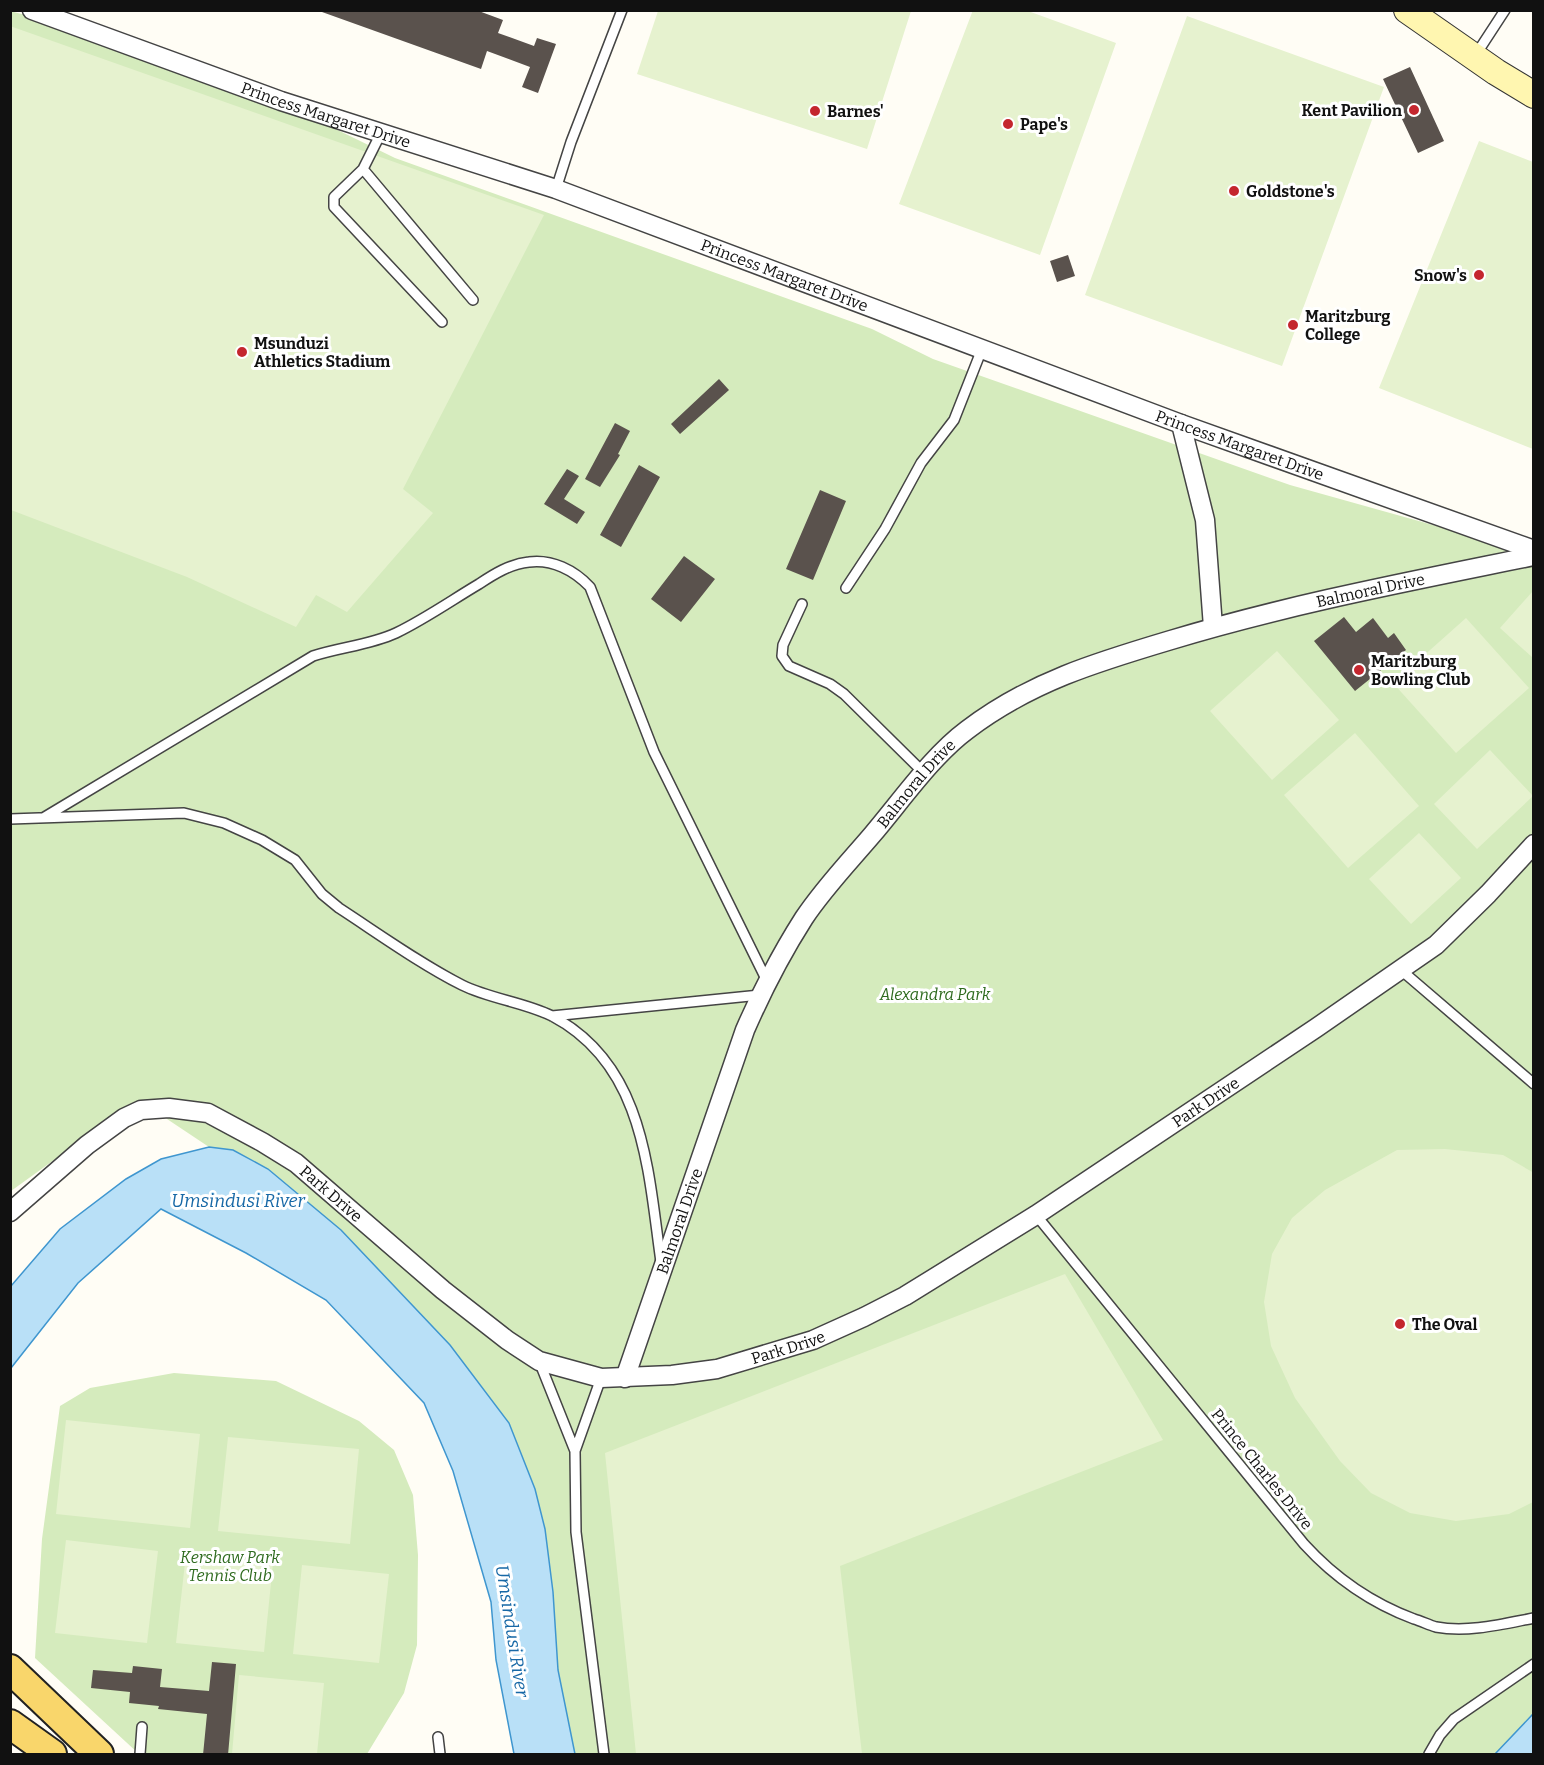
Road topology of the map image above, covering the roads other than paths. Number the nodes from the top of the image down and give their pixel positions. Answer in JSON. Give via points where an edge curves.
{"nodes":[{"id":1,"x":32,"y":10,"type":"edge"},
{"id":2,"x":622,"y":10,"type":"edge"},
{"id":3,"x":1407,"y":10,"type":"edge"},
{"id":4,"x":1505,"y":10,"type":"edge"},
{"id":5,"x":1475,"y":56,"type":"junction"},
{"id":6,"x":1533,"y":95,"type":"edge"},
{"id":7,"x":381,"y":133,"type":"junction"},
{"id":8,"x":363,"y":169,"type":"junction"},
{"id":9,"x":556,"y":189,"type":"junction"},
{"id":10,"x":473,"y":300,"type":"dead end"},
{"id":11,"x":442,"y":322,"type":"dead end"},
{"id":12,"x":982,"y":349,"type":"junction"},
{"id":13,"x":1181,"y":424,"type":"junction"},
{"id":14,"x":1533,"y":550,"type":"edge"},
{"id":15,"x":1533,"y":556,"type":"edge"},
{"id":16,"x":846,"y":588,"type":"dead end"},
{"id":17,"x":802,"y":604,"type":"dead end"},
{"id":18,"x":1213,"y":627,"type":"junction"},
{"id":19,"x":924,"y":773,"type":"junction"},
{"id":20,"x":44,"y":818,"type":"junction"},
{"id":21,"x":10,"y":819,"type":"edge"},
{"id":22,"x":1533,"y":844,"type":"edge"},
{"id":23,"x":1401,"y":970,"type":"junction"},
{"id":24,"x":763,"y":988,"type":"junction"},
{"id":25,"x":552,"y":1016,"type":"junction"},
{"id":26,"x":1533,"y":1084,"type":"edge"},
{"id":27,"x":10,"y":1212,"type":"edge"},
{"id":28,"x":1035,"y":1215,"type":"junction"},
{"id":29,"x":663,"y":1270,"type":"junction"},
{"id":30,"x":539,"y":1361,"type":"junction"},
{"id":31,"x":601,"y":1378,"type":"junction"},
{"id":32,"x":625,"y":1378,"type":"junction"},
{"id":33,"x":575,"y":1451,"type":"junction"},
{"id":34,"x":1533,"y":1618,"type":"edge"},
{"id":35,"x":1533,"y":1664,"type":"edge"},
{"id":36,"x":10,"y":1669,"type":"edge"},
{"id":37,"x":33,"y":1689,"type":"junction"},
{"id":38,"x":10,"y":1725,"type":"edge"},
{"id":39,"x":142,"y":1727,"type":"dead end"},
{"id":40,"x":438,"y":1737,"type":"dead end"},
{"id":41,"x":52,"y":1755,"type":"edge"},
{"id":42,"x":76,"y":1755,"type":"edge"},
{"id":43,"x":99,"y":1755,"type":"edge"},
{"id":44,"x":140,"y":1755,"type":"edge"},
{"id":45,"x":440,"y":1755,"type":"edge"},
{"id":46,"x":604,"y":1755,"type":"edge"},
{"id":47,"x":1429,"y":1755,"type":"edge"}],
"edges":[{"from":1,"to":7,"type":"street","name":"Princess Margaret Drive","via":[[281,101]]},
{"from":2,"to":9,"type":"lane"},
{"from":3,"to":5,"type":"street"},
{"from":4,"to":5,"type":"lane"},
{"from":5,"to":6,"type":"street"},
{"from":7,"to":8,"type":"lane"},
{"from":7,"to":9,"type":"street","name":"Princess Margaret Drive"},
{"from":8,"to":10,"type":"lane"},
{"from":8,"to":11,"type":"lane","via":[[334,197],[334,207]]},
{"from":9,"to":12,"type":"street","name":"Princess Margaret Drive"},
{"from":12,"to":13,"type":"street","name":"Princess Margaret Drive"},
{"from":12,"to":16,"type":"lane","via":[[954,420],[921,463],[885,529]]},
{"from":13,"to":14,"type":"street","name":"Princess Margaret Drive"},
{"from":13,"to":18,"type":"street","via":[[1205,520]]},
{"from":15,"to":18,"type":"street","name":"Balmoral Drive"},
{"from":17,"to":19,"type":"lane","via":[[783,645],[782,656],[789,666],[844,694]]},
{"from":18,"to":19,"type":"street","name":"Balmoral Drive","via":[[1042,683],[965,731]]},
{"from":19,"to":24,"type":"street","name":"Balmoral Drive","via":[[828,886]]},
{"from":20,"to":21,"type":"lane"},
{"from":20,"to":24,"type":"lane","via":[[313,656],[398,632],[504,569],[529,562],[547,563],[579,575],[590,587],[654,752]]},
{"from":20,"to":25,"type":"lane","via":[[184,813],[224,823],[294,860],[339,908],[464,986]]},
{"from":22,"to":23,"type":"street","name":"Park Drive","via":[[1461,922]]},
{"from":23,"to":26,"type":"lane"},
{"from":23,"to":28,"type":"street","name":"Park Drive"},
{"from":24,"to":25,"type":"lane"},
{"from":24,"to":29,"type":"street","name":"Balmoral Drive"},
{"from":25,"to":29,"type":"lane","via":[[584,1039],[606,1062],[636,1117],[644,1143]]},
{"from":27,"to":30,"type":"street","name":"Park Drive","via":[[124,1118],[141,1110],[169,1108],[208,1113],[296,1163],[443,1290]]},
{"from":28,"to":32,"type":"street","name":"Park Drive","via":[[905,1296],[813,1340],[717,1370]]},
{"from":28,"to":34,"type":"lane","name":"Prince Charles Drive","via":[[1304,1544],[1340,1579],[1370,1600],[1436,1627],[1470,1628]]},
{"from":29,"to":32,"type":"street","name":"Balmoral Drive"},
{"from":30,"to":31,"type":"street","name":"Park Drive"},
{"from":30,"to":33,"type":"lane"},
{"from":31,"to":32,"type":"street","name":"Park Drive"},
{"from":31,"to":33,"type":"lane"},
{"from":33,"to":46,"type":"lane","via":[[576,1533]]},
{"from":35,"to":47,"type":"lane","via":[[1454,1719]]},
{"from":36,"to":37,"type":"main road"},
{"from":37,"to":42,"type":"main road"},
{"from":37,"to":43,"type":"main road"},
{"from":38,"to":41,"type":"main road"},
{"from":39,"to":44,"type":"lane"},
{"from":40,"to":45,"type":"lane"}]}
